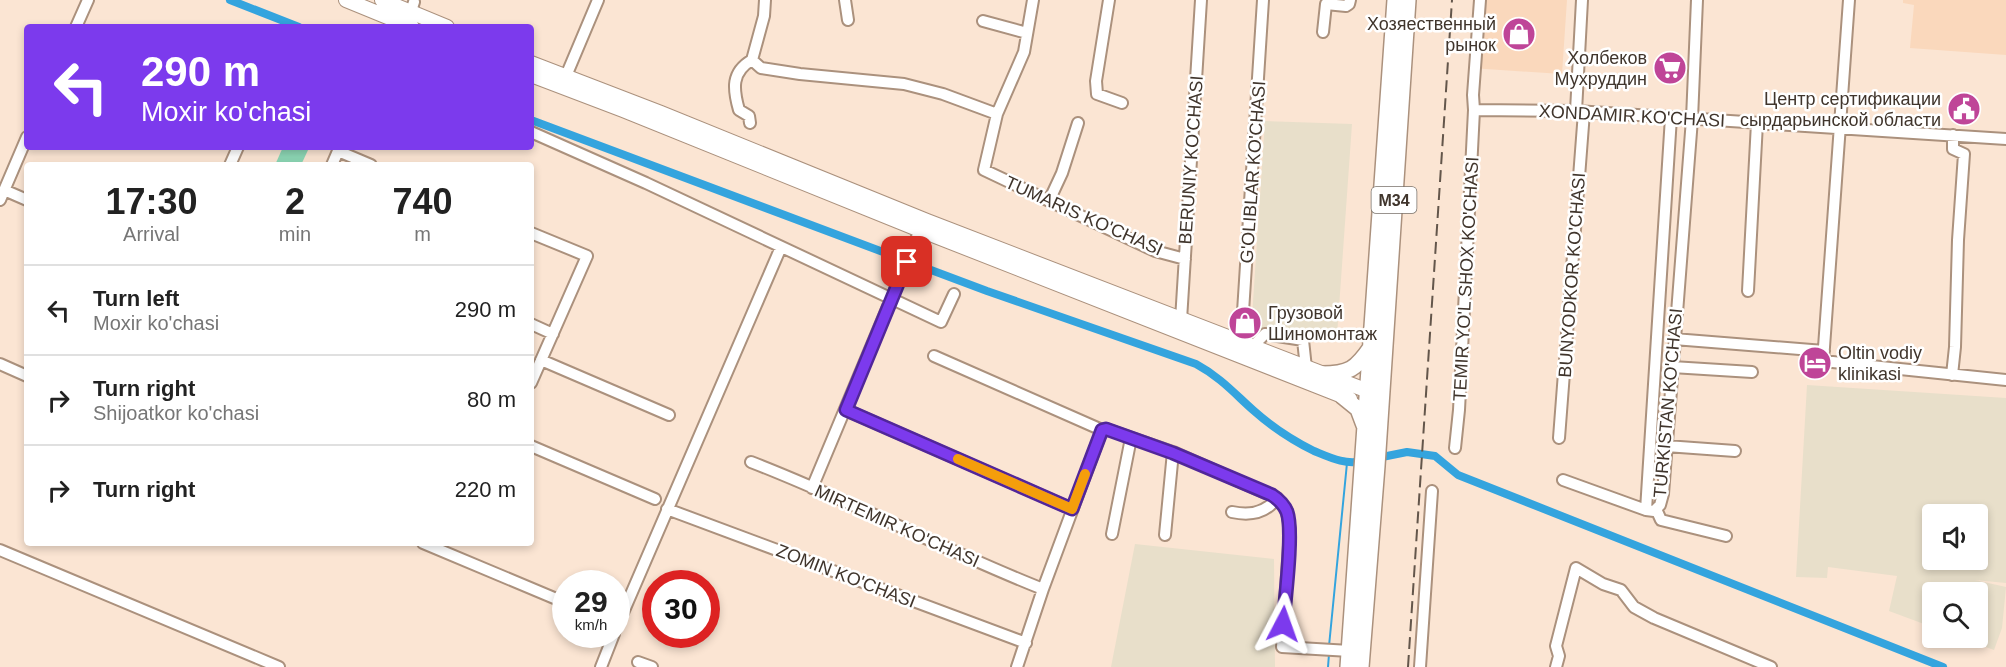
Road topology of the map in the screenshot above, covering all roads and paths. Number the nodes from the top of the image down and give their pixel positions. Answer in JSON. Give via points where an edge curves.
{"nodes":[{"id":1,"x":88,"y":0,"type":"edge"},
{"id":2,"x":346,"y":0,"type":"edge"},
{"id":3,"x":382,"y":0,"type":"edge"},
{"id":4,"x":598,"y":0,"type":"edge"},
{"id":5,"x":765,"y":0,"type":"edge"},
{"id":6,"x":845,"y":0,"type":"edge"},
{"id":7,"x":1033,"y":0,"type":"edge"},
{"id":8,"x":1109,"y":0,"type":"edge"},
{"id":9,"x":1201,"y":0,"type":"edge"},
{"id":10,"x":1263,"y":0,"type":"edge"},
{"id":11,"x":1350,"y":0,"type":"edge"},
{"id":12,"x":1395,"y":0,"type":"edge"},
{"id":13,"x":1408,"y":0,"type":"edge"},
{"id":14,"x":1480,"y":0,"type":"edge"},
{"id":15,"x":1582,"y":0,"type":"edge"},
{"id":16,"x":1697,"y":0,"type":"edge"},
{"id":17,"x":1849,"y":0,"type":"edge"},
{"id":18,"x":848,"y":20,"type":"dead end"},
{"id":19,"x":983,"y":21,"type":"dead end"},
{"id":20,"x":77,"y":24,"type":"edge"},
{"id":21,"x":405,"y":24,"type":"edge"},
{"id":22,"x":442,"y":24,"type":"edge"},
{"id":23,"x":1323,"y":32,"type":"dead end"},
{"id":24,"x":1027,"y":33,"type":"junction"},
{"id":25,"x":752,"y":60,"type":"junction"},
{"id":26,"x":534,"y":64,"type":"edge"},
{"id":27,"x":534,"y":76,"type":"edge"},
{"id":28,"x":566,"y":76,"type":"junction"},
{"id":29,"x":1122,"y":103,"type":"dead end"},
{"id":30,"x":1474,"y":110,"type":"junction"},
{"id":31,"x":1580,"y":111,"type":"junction"},
{"id":32,"x":997,"y":114,"type":"junction"},
{"id":33,"x":1671,"y":117,"type":"junction"},
{"id":34,"x":1692,"y":119,"type":"junction"},
{"id":35,"x":750,"y":123,"type":"dead end"},
{"id":36,"x":1078,"y":123,"type":"dead end"},
{"id":37,"x":1757,"y":123,"type":"junction"},
{"id":38,"x":1839,"y":128,"type":"junction"},
{"id":39,"x":534,"y":133,"type":"edge"},
{"id":40,"x":1953,"y":135,"type":"junction"},
{"id":41,"x":2006,"y":139,"type":"edge"},
{"id":42,"x":24,"y":144,"type":"edge"},
{"id":43,"x":333,"y":162,"type":"edge"},
{"id":44,"x":364,"y":162,"type":"edge"},
{"id":45,"x":2,"y":195,"type":"edge"},
{"id":46,"x":24,"y":199,"type":"edge"},
{"id":47,"x":1049,"y":201,"type":"junction"},
{"id":48,"x":920,"y":230,"type":"junction"},
{"id":49,"x":534,"y":233,"type":"edge"},
{"id":50,"x":780,"y":247,"type":"junction"},
{"id":51,"x":1185,"y":259,"type":"junction"},
{"id":52,"x":1748,"y":291,"type":"dead end"},
{"id":53,"x":954,"y":294,"type":"dead end"},
{"id":54,"x":892,"y":300,"type":"junction"},
{"id":55,"x":1181,"y":320,"type":"junction"},
{"id":56,"x":534,"y":325,"type":"edge"},
{"id":57,"x":553,"y":334,"type":"junction"},
{"id":58,"x":1674,"y":339,"type":"junction"},
{"id":59,"x":1247,"y":345,"type":"junction"},
{"id":60,"x":1377,"y":346,"type":"junction"},
{"id":61,"x":934,"y":356,"type":"dead end"},
{"id":62,"x":1824,"y":356,"type":"junction"},
{"id":63,"x":541,"y":360,"type":"junction"},
{"id":64,"x":0,"y":364,"type":"edge"},
{"id":65,"x":1672,"y":367,"type":"junction"},
{"id":66,"x":1306,"y":368,"type":"junction"},
{"id":67,"x":1752,"y":372,"type":"dead end"},
{"id":68,"x":1322,"y":374,"type":"junction"},
{"id":69,"x":24,"y":375,"type":"edge"},
{"id":70,"x":1952,"y":375,"type":"junction"},
{"id":71,"x":534,"y":376,"type":"edge"},
{"id":72,"x":2006,"y":380,"type":"edge"},
{"id":73,"x":1342,"y":396,"type":"junction"},
{"id":74,"x":1372,"y":398,"type":"junction"},
{"id":75,"x":846,"y":410,"type":"junction"},
{"id":76,"x":669,"y":416,"type":"dead end"},
{"id":77,"x":1365,"y":429,"type":"junction"},
{"id":78,"x":1102,"y":430,"type":"junction"},
{"id":79,"x":1131,"y":438,"type":"junction"},
{"id":80,"x":1559,"y":438,"type":"dead end"},
{"id":81,"x":534,"y":447,"type":"edge"},
{"id":82,"x":1666,"y":447,"type":"junction"},
{"id":83,"x":1455,"y":448,"type":"dead end"},
{"id":84,"x":1735,"y":451,"type":"dead end"},
{"id":85,"x":1173,"y":453,"type":"junction"},
{"id":86,"x":1370,"y":460,"type":"junction"},
{"id":87,"x":751,"y":462,"type":"dead end"},
{"id":88,"x":1563,"y":480,"type":"dead end"},
{"id":89,"x":812,"y":488,"type":"junction"},
{"id":90,"x":1432,"y":491,"type":"dead end"},
{"id":91,"x":1277,"y":498,"type":"junction"},
{"id":92,"x":655,"y":499,"type":"dead end"},
{"id":93,"x":667,"y":509,"type":"junction"},
{"id":94,"x":1072,"y":509,"type":"junction"},
{"id":95,"x":1651,"y":509,"type":"junction"},
{"id":96,"x":1232,"y":512,"type":"dead end"},
{"id":97,"x":1112,"y":534,"type":"dead end"},
{"id":98,"x":1165,"y":535,"type":"dead end"},
{"id":99,"x":1726,"y":536,"type":"dead end"},
{"id":100,"x":430,"y":546,"type":"edge"},
{"id":101,"x":0,"y":550,"type":"edge"},
{"id":102,"x":1043,"y":589,"type":"junction"},
{"id":103,"x":630,"y":595,"type":"edge"},
{"id":104,"x":552,"y":597,"type":"edge"},
{"id":105,"x":1026,"y":643,"type":"junction"},
{"id":106,"x":608,"y":648,"type":"edge"},
{"id":107,"x":1342,"y":651,"type":"junction"},
{"id":108,"x":638,"y":662,"type":"dead end"},
{"id":109,"x":279,"y":667,"type":"edge"},
{"id":110,"x":601,"y":667,"type":"edge"},
{"id":111,"x":652,"y":667,"type":"edge"},
{"id":112,"x":1017,"y":667,"type":"edge"},
{"id":113,"x":1348,"y":667,"type":"edge"},
{"id":114,"x":1361,"y":667,"type":"edge"},
{"id":115,"x":1420,"y":667,"type":"edge"},
{"id":116,"x":1556,"y":667,"type":"edge"},
{"id":117,"x":1771,"y":667,"type":"edge"}],
"edges":[{"from":1,"to":20,"type":"street"},
{"from":2,"to":21,"type":"main road"},
{"from":3,"to":22,"type":"main road","via":[[412,7]]},
{"from":4,"to":28,"type":"street"},
{"from":5,"to":25,"type":"street"},
{"from":6,"to":18,"type":"street"},
{"from":7,"to":24,"type":"street"},
{"from":8,"to":29,"type":"street","via":[[1097,94]]},
{"from":9,"to":51,"type":"street","name":"BERUNIY KO'CHASI"},
{"from":10,"to":59,"type":"street","name":"G'OLIBLAR KO'CHASI"},
{"from":11,"to":23,"type":"street","via":[[1346,6],[1326,4]]},
{"from":12,"to":60,"type":"highway","number":"M34"},
{"from":13,"to":60,"type":"highway","number":"M34"},
{"from":14,"to":30,"type":"street","name":"TEMIR YO'L SHOX KO'CHASI"},
{"from":15,"to":31,"type":"street","name":"BUNYODKOR KO'CHASI"},
{"from":16,"to":34,"type":"street","name":"TURKISTAN KO'CHASI"},
{"from":17,"to":38,"type":"street"},
{"from":19,"to":24,"type":"street"},
{"from":24,"to":32,"type":"street","via":[[1024,52]]},
{"from":25,"to":32,"type":"street","via":[[761,68],[790,73],[904,84]]},
{"from":25,"to":35,"type":"street","via":[[741,67],[734,95],[739,110],[749,116]]},
{"from":26,"to":28,"type":"main road"},
{"from":27,"to":48,"type":"main road"},
{"from":28,"to":55,"type":"main road"},
{"from":30,"to":31,"type":"street","name":"XONDAMIR KO'CHASI"},
{"from":30,"to":83,"type":"street","name":"TEMIR YO'L SHOX KO'CHASI"},
{"from":31,"to":33,"type":"street","name":"XONDAMIR KO'CHASI"},
{"from":31,"to":80,"type":"street","name":"BUNYODKOR KO'CHASI"},
{"from":32,"to":47,"type":"street","name":"TUMARIS KO'CHASI","via":[[984,170]]},
{"from":33,"to":34,"type":"street","name":"XONDAMIR KO'CHASI"},
{"from":33,"to":95,"type":"street","name":"TURKISTAN KO'CHASI"},
{"from":34,"to":37,"type":"street","name":"XONDAMIR KO'CHASI"},
{"from":34,"to":58,"type":"street","name":"TURKISTAN KO'CHASI"},
{"from":36,"to":47,"type":"street"},
{"from":37,"to":38,"type":"street","name":"XONDAMIR KO'CHASI"},
{"from":37,"to":52,"type":"street"},
{"from":38,"to":40,"type":"street","name":"XONDAMIR KO'CHASI"},
{"from":38,"to":62,"type":"street"},
{"from":39,"to":50,"type":"street"},
{"from":40,"to":41,"type":"street","name":"XONDAMIR KO'CHASI"},
{"from":40,"to":70,"type":"street","via":[[1953,149],[1964,154]]},
{"from":42,"to":45,"type":"street"},
{"from":43,"to":44,"type":"street","via":[[338,151]]},
{"from":45,"to":46,"type":"street"},
{"from":47,"to":51,"type":"street","name":"TUMARIS KO'CHASI","via":[[1155,251]]},
{"from":48,"to":54,"type":"street"},
{"from":48,"to":73,"type":"main road"},
{"from":49,"to":57,"type":"street","via":[[587,256]]},
{"from":50,"to":54,"type":"street"},
{"from":50,"to":93,"type":"street"},
{"from":51,"to":55,"type":"street","name":"BERUNIY KO'CHASI"},
{"from":53,"to":54,"type":"street","via":[[940,322]]},
{"from":54,"to":75,"type":"street"},
{"from":55,"to":59,"type":"main road"},
{"from":56,"to":57,"type":"street"},
{"from":57,"to":63,"type":"street"},
{"from":58,"to":62,"type":"street"},
{"from":58,"to":65,"type":"street","name":"TURKISTAN KO'CHASI"},
{"from":59,"to":66,"type":"main road"},
{"from":59,"to":66,"type":"street","via":[[1265,334],[1303,340]]},
{"from":60,"to":68,"type":"highway","via":[[1351,370]]},
{"from":60,"to":74,"type":"highway","number":"M34"},
{"from":61,"to":78,"type":"street"},
{"from":62,"to":70,"type":"street"},
{"from":63,"to":71,"type":"street"},
{"from":63,"to":76,"type":"street"},
{"from":64,"to":69,"type":"street"},
{"from":65,"to":67,"type":"street"},
{"from":65,"to":82,"type":"street","name":"TURKISTAN KO'CHASI"},
{"from":66,"to":68,"type":"main road"},
{"from":68,"to":74,"type":"main road"},
{"from":70,"to":72,"type":"street"},
{"from":73,"to":74,"type":"main road"},
{"from":73,"to":77,"type":"highway","via":[[1358,409]]},
{"from":74,"to":77,"type":"highway","number":"M34"},
{"from":74,"to":86,"type":"highway","number":"M34"},
{"from":75,"to":89,"type":"street"},
{"from":75,"to":94,"type":"street"},
{"from":77,"to":86,"type":"highway","number":"M34"},
{"from":78,"to":79,"type":"street"},
{"from":78,"to":94,"type":"street"},
{"from":79,"to":85,"type":"street"},
{"from":79,"to":97,"type":"street"},
{"from":81,"to":92,"type":"street"},
{"from":82,"to":84,"type":"street"},
{"from":82,"to":95,"type":"street","name":"TURKISTAN KO'CHASI","via":[[1663,494],[1660,505]]},
{"from":85,"to":91,"type":"street"},
{"from":85,"to":98,"type":"street"},
{"from":86,"to":107,"type":"highway","number":"M34"},
{"from":86,"to":114,"type":"highway","number":"M34"},
{"from":87,"to":89,"type":"street","name":"MIRTEMIR KO'CHASI"},
{"from":88,"to":95,"type":"street"},
{"from":89,"to":102,"type":"street","name":"MIRTEMIR KO'CHASI"},
{"from":90,"to":115,"type":"street"},
{"from":91,"to":96,"type":"street","via":[[1258,513]]},
{"from":91,"to":107,"type":"street","via":[[1287,511],[1290,531],[1282,647]]},
{"from":93,"to":103,"type":"street"},
{"from":93,"to":105,"type":"street","name":"ZOMIN KO'CHASI"},
{"from":94,"to":102,"type":"street"},
{"from":95,"to":99,"type":"street","via":[[1661,520]]},
{"from":100,"to":104,"type":"street"},
{"from":101,"to":109,"type":"street"},
{"from":102,"to":105,"type":"street"},
{"from":105,"to":112,"type":"street"},
{"from":106,"to":110,"type":"street"},
{"from":107,"to":113,"type":"highway","number":"M34"},
{"from":108,"to":111,"type":"street"},
{"from":116,"to":117,"type":"street","via":[[1556,646],[1576,568],[1621,591],[1634,607],[1654,618]]}]}
